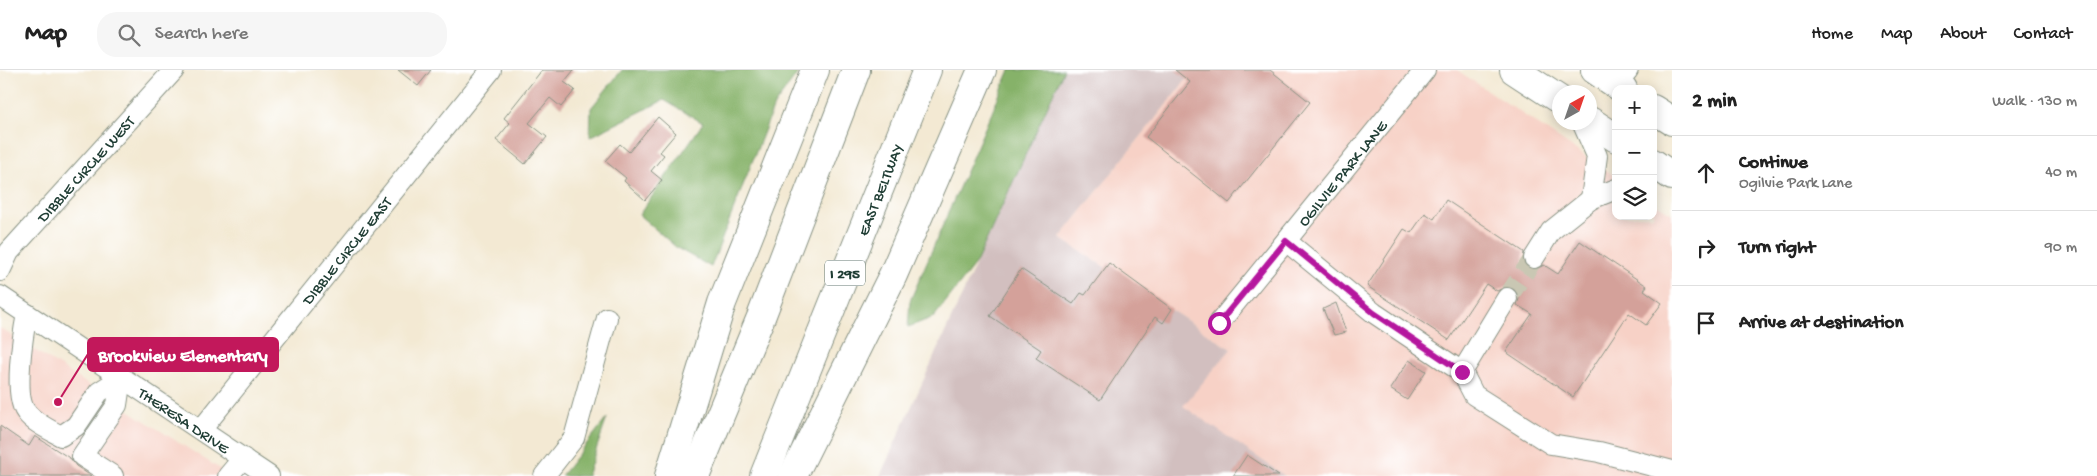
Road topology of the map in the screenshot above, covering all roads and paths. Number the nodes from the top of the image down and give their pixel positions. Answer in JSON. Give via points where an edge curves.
{"nodes":[{"id":1,"x":174,"y":70,"type":"edge"},
{"id":2,"x":491,"y":70,"type":"edge"},
{"id":3,"x":815,"y":70,"type":"edge"},
{"id":4,"x":856,"y":70,"type":"edge"},
{"id":5,"x":927,"y":70,"type":"edge"},
{"id":6,"x":982,"y":70,"type":"edge"},
{"id":7,"x":1426,"y":70,"type":"edge"},
{"id":8,"x":1514,"y":70,"type":"edge"},
{"id":9,"x":1552,"y":95,"type":"edge"},
{"id":10,"x":1657,"y":112,"type":"edge"},
{"id":11,"x":1672,"y":121,"type":"edge"},
{"id":12,"x":1597,"y":125,"type":"edge"},
{"id":13,"x":1586,"y":130,"type":"edge"},
{"id":14,"x":1612,"y":135,"type":"edge"},
{"id":15,"x":1612,"y":191,"type":"edge"},
{"id":16,"x":1591,"y":199,"type":"junction"},
{"id":17,"x":1286,"y":241,"type":"junction"},
{"id":18,"x":1534,"y":258,"type":"tunnel mouth"},
{"id":19,"x":0,"y":271,"type":"edge"},
{"id":20,"x":0,"y":296,"type":"edge"},
{"id":21,"x":1507,"y":298,"type":"tunnel mouth"},
{"id":22,"x":27,"y":314,"type":"junction"},
{"id":23,"x":607,"y":318,"type":"dead end"},
{"id":24,"x":1219,"y":323,"type":"dead end"},
{"id":25,"x":1462,"y":372,"type":"junction"},
{"id":26,"x":121,"y":378,"type":"junction"},
{"id":27,"x":201,"y":430,"type":"junction"},
{"id":28,"x":243,"y":458,"type":"junction"},
{"id":29,"x":1672,"y":471,"type":"edge"},
{"id":30,"x":113,"y":476,"type":"edge"},
{"id":31,"x":228,"y":476,"type":"edge"},
{"id":32,"x":269,"y":476,"type":"edge"},
{"id":33,"x":544,"y":476,"type":"edge"},
{"id":34,"x":669,"y":476,"type":"edge"},
{"id":35,"x":695,"y":476,"type":"edge"},
{"id":36,"x":764,"y":476,"type":"edge"},
{"id":37,"x":793,"y":476,"type":"edge"}],
"edges":[{"from":1,"to":19,"type":"street","name":"DIBBLE CIRCLE WEST","via":[[8,252]]},
{"from":2,"to":27,"type":"street","name":"DIBBLE CIRCLE EAST"},
{"from":3,"to":34,"type":"highway","via":[[722,303]]},
{"from":4,"to":35,"type":"highway","via":[[761,317]]},
{"from":5,"to":36,"type":"highway","name":"EAST BELTWAY","number":"I 295"},
{"from":6,"to":37,"type":"highway","via":[[893,275]]},
{"from":7,"to":17,"type":"street","name":"OGILVIE PARK LANE"},
{"from":8,"to":9,"type":"highway"},
{"from":10,"to":11,"type":"highway"},
{"from":12,"to":14,"type":"highway"},
{"from":13,"to":16,"type":"street","via":[[1597,156]]},
{"from":15,"to":16,"type":"street"},
{"from":16,"to":18,"type":"street","via":[[1551,231]]},
{"from":17,"to":24,"type":"street","name":"OGILVIE PARK LANE"},
{"from":17,"to":25,"type":"street","via":[[1374,313]]},
{"from":20,"to":22,"type":"street","name":"THERESA DRIVE"},
{"from":21,"to":25,"type":"street"},
{"from":22,"to":26,"type":"street","name":"THERESA DRIVE"},
{"from":22,"to":26,"type":"street","via":[[21,342],[20,397],[26,412],[45,427],[61,436],[76,426],[99,392]]},
{"from":23,"to":33,"type":"street","via":[[574,438]]},
{"from":25,"to":29,"type":"street","via":[[1474,395],[1551,444],[1599,452]]},
{"from":26,"to":27,"type":"street","name":"THERESA DRIVE"},
{"from":26,"to":30,"type":"street","via":[[117,405],[82,456]]},
{"from":27,"to":28,"type":"street","name":"THERESA DRIVE"},
{"from":28,"to":31,"type":"street"},
{"from":28,"to":32,"type":"street","name":"THERESA DRIVE"}]}
